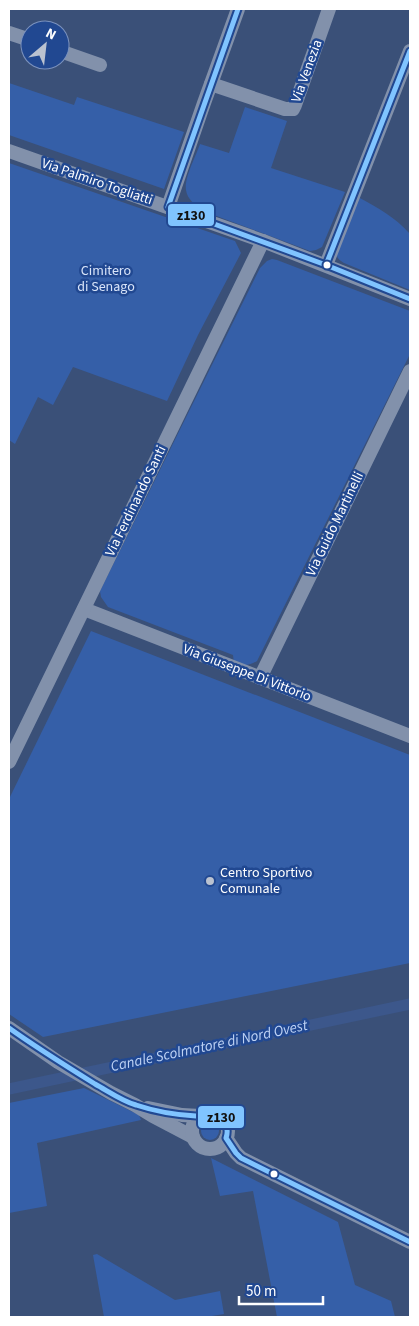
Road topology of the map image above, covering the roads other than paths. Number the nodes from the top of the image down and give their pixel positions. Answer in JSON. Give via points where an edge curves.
{"nodes":[{"id":1,"x":238,"y":9,"type":"edge"},
{"id":2,"x":329,"y":9,"type":"edge"},
{"id":3,"x":410,"y":51,"type":"edge"},
{"id":4,"x":70,"y":54,"type":"edge"},
{"id":5,"x":100,"y":65,"type":"dead end"},
{"id":6,"x":211,"y":84,"type":"junction"},
{"id":7,"x":9,"y":152,"type":"edge"},
{"id":8,"x":168,"y":207,"type":"junction"},
{"id":9,"x":263,"y":241,"type":"junction"},
{"id":10,"x":326,"y":265,"type":"junction"},
{"id":11,"x":410,"y":299,"type":"edge"},
{"id":12,"x":410,"y":371,"type":"edge"},
{"id":13,"x":84,"y":609,"type":"junction"},
{"id":14,"x":260,"y":678,"type":"junction"},
{"id":15,"x":410,"y":736,"type":"edge"},
{"id":16,"x":9,"y":762,"type":"edge"},
{"id":17,"x":9,"y":1028,"type":"edge"},
{"id":18,"x":135,"y":1105,"type":"junction"},
{"id":19,"x":200,"y":1116,"type":"junction"},
{"id":20,"x":193,"y":1137,"type":"junction"},
{"id":21,"x":221,"y":1143,"type":"junction"},
{"id":22,"x":410,"y":1242,"type":"edge"}],
"edges":[{"from":1,"to":6,"type":"street"},
{"from":2,"to":6,"type":"street","name":"Via Venezia","via":[[293,109]]},
{"from":3,"to":10,"type":"street"},
{"from":4,"to":5,"type":"street"},
{"from":6,"to":8,"type":"street"},
{"from":7,"to":8,"type":"street","name":"Via Palmiro Togliatti"},
{"from":8,"to":9,"type":"street","name":"Via Palmiro Togliatti"},
{"from":9,"to":10,"type":"street","name":"Via Palmiro Togliatti"},
{"from":9,"to":13,"type":"street","name":"Via Ferdinando Santi"},
{"from":10,"to":11,"type":"street","name":"Via Palmiro Togliatti"},
{"from":12,"to":14,"type":"street","name":"Via Guido Martinelli"},
{"from":13,"to":14,"type":"street","name":"Via Giuseppe Di Vittorio"},
{"from":13,"to":16,"type":"street","name":"Via Ferdinando Santi"},
{"from":14,"to":15,"type":"street","name":"Via Giuseppe Di Vittorio"},
{"from":17,"to":18,"type":"street","via":[[58,1062]]},
{"from":18,"to":19,"type":"street"},
{"from":18,"to":20,"type":"street"},
{"from":19,"to":20,"type":"street","via":[[193,1126]]},
{"from":19,"to":21,"type":"street","via":[[211,1113],[222,1117],[228,1128]]},
{"from":20,"to":21,"type":"street","via":[[205,1148]]},
{"from":21,"to":22,"type":"street","via":[[241,1158]]}]}
